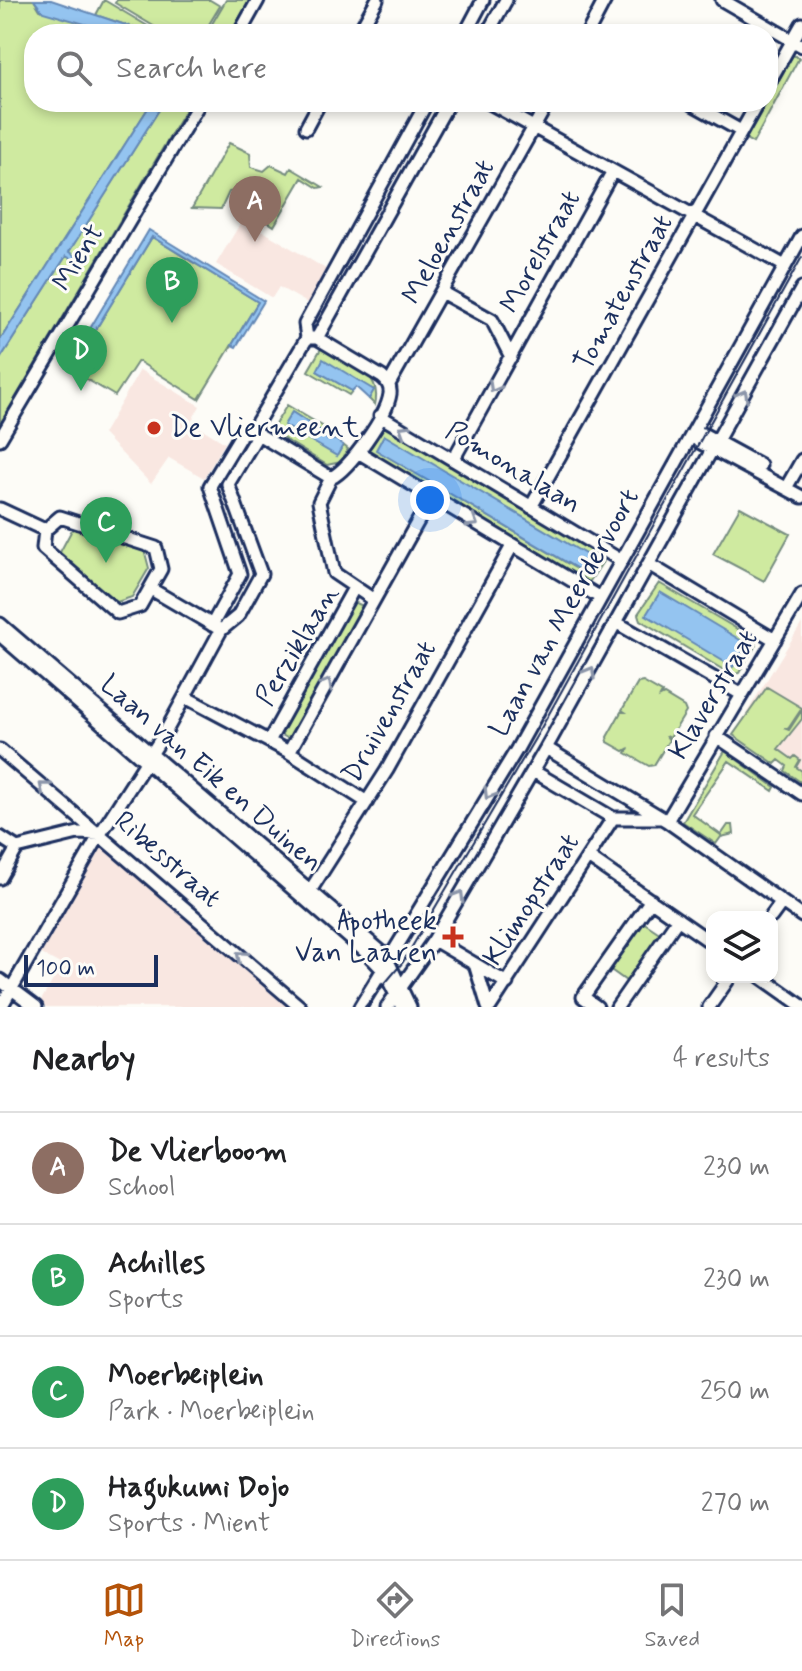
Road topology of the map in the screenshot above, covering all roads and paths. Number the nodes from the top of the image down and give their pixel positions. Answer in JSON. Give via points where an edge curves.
{"nodes":[{"id":1,"x":258,"y":0,"type":"edge"},
{"id":2,"x":377,"y":0,"type":"edge"},
{"id":3,"x":483,"y":0,"type":"edge"},
{"id":4,"x":506,"y":0,"type":"edge"},
{"id":5,"x":605,"y":0,"type":"edge"},
{"id":6,"x":722,"y":0,"type":"edge"},
{"id":7,"x":245,"y":24,"type":"edge"},
{"id":8,"x":365,"y":24,"type":"edge"},
{"id":9,"x":470,"y":24,"type":"edge"},
{"id":10,"x":493,"y":24,"type":"edge"},
{"id":11,"x":592,"y":24,"type":"edge"},
{"id":12,"x":764,"y":24,"type":"edge"},
{"id":13,"x":802,"y":24,"type":"edge"},
{"id":14,"x":778,"y":32,"type":"edge"},
{"id":15,"x":798,"y":43,"type":"edge"},
{"id":16,"x":778,"y":70,"type":"edge"},
{"id":17,"x":194,"y":112,"type":"edge"},
{"id":18,"x":315,"y":112,"type":"edge"},
{"id":19,"x":422,"y":112,"type":"edge"},
{"id":20,"x":443,"y":112,"type":"edge"},
{"id":21,"x":506,"y":112,"type":"edge"},
{"id":22,"x":542,"y":112,"type":"edge"},
{"id":23,"x":707,"y":112,"type":"edge"},
{"id":24,"x":752,"y":112,"type":"edge"},
{"id":25,"x":534,"y":127,"type":"junction"},
{"id":26,"x":306,"y":128,"type":"dead end"},
{"id":27,"x":741,"y":131,"type":"junction"},
{"id":28,"x":613,"y":171,"type":"junction"},
{"id":29,"x":695,"y":216,"type":"junction"},
{"id":30,"x":802,"y":236,"type":"edge"},
{"id":31,"x":785,"y":266,"type":"junction"},
{"id":32,"x":802,"y":288,"type":"edge"},
{"id":33,"x":443,"y":293,"type":"junction"},
{"id":34,"x":312,"y":338,"type":"junction"},
{"id":35,"x":511,"y":357,"type":"junction"},
{"id":36,"x":389,"y":384,"type":"junction"},
{"id":37,"x":380,"y":416,"type":"junction"},
{"id":38,"x":255,"y":433,"type":"junction"},
{"id":39,"x":692,"y":434,"type":"junction"},
{"id":40,"x":0,"y":439,"type":"edge"},
{"id":41,"x":715,"y":446,"type":"junction"},
{"id":42,"x":358,"y":452,"type":"junction"},
{"id":43,"x":453,"y":460,"type":"junction"},
{"id":44,"x":802,"y":460,"type":"edge"},
{"id":45,"x":331,"y":478,"type":"junction"},
{"id":46,"x":788,"y":485,"type":"junction"},
{"id":47,"x":802,"y":489,"type":"edge"},
{"id":48,"x":432,"y":496,"type":"junction"},
{"id":49,"x":802,"y":497,"type":"edge"},
{"id":50,"x":531,"y":507,"type":"junction"},
{"id":51,"x":0,"y":509,"type":"edge"},
{"id":52,"x":45,"y":530,"type":"junction"},
{"id":53,"x":512,"y":546,"type":"junction"},
{"id":54,"x":622,"y":561,"type":"junction"},
{"id":55,"x":650,"y":565,"type":"junction"},
{"id":56,"x":354,"y":588,"type":"junction"},
{"id":57,"x":151,"y":589,"type":"junction"},
{"id":58,"x":802,"y":594,"type":"edge"},
{"id":59,"x":601,"y":598,"type":"junction"},
{"id":60,"x":374,"y":600,"type":"junction"},
{"id":61,"x":617,"y":623,"type":"junction"},
{"id":62,"x":0,"y":624,"type":"edge"},
{"id":63,"x":216,"y":627,"type":"junction"},
{"id":64,"x":7,"y":637,"type":"edge"},
{"id":65,"x":775,"y":640,"type":"junction"},
{"id":66,"x":0,"y":654,"type":"edge"},
{"id":67,"x":741,"y":694,"type":"junction"},
{"id":68,"x":185,"y":697,"type":"junction"},
{"id":69,"x":716,"y":736,"type":"junction"},
{"id":70,"x":269,"y":741,"type":"junction"},
{"id":71,"x":0,"y":750,"type":"edge"},
{"id":72,"x":549,"y":751,"type":"junction"},
{"id":73,"x":289,"y":752,"type":"junction"},
{"id":74,"x":148,"y":757,"type":"junction"},
{"id":75,"x":533,"y":771,"type":"junction"},
{"id":76,"x":802,"y":794,"type":"edge"},
{"id":77,"x":367,"y":802,"type":"junction"},
{"id":78,"x":613,"y":818,"type":"junction"},
{"id":79,"x":663,"y":819,"type":"junction"},
{"id":80,"x":100,"y":834,"type":"junction"},
{"id":81,"x":0,"y":837,"type":"edge"},
{"id":82,"x":17,"y":848,"type":"junction"},
{"id":83,"x":588,"y":857,"type":"junction"},
{"id":84,"x":0,"y":878,"type":"edge"},
{"id":85,"x":308,"y":894,"type":"junction"},
{"id":86,"x":651,"y":900,"type":"junction"},
{"id":87,"x":782,"y":902,"type":"junction"},
{"id":88,"x":775,"y":911,"type":"edge"},
{"id":89,"x":802,"y":916,"type":"edge"},
{"id":90,"x":678,"y":919,"type":"junction"},
{"id":91,"x":706,"y":939,"type":"edge"},
{"id":92,"x":434,"y":940,"type":"junction"},
{"id":93,"x":475,"y":964,"type":"junction"},
{"id":94,"x":387,"y":966,"type":"junction"},
{"id":95,"x":0,"y":980,"type":"edge"},
{"id":96,"x":507,"y":983,"type":"junction"},
{"id":97,"x":726,"y":983,"type":"edge"},
{"id":98,"x":769,"y":983,"type":"edge"},
{"id":99,"x":13,"y":987,"type":"junction"},
{"id":100,"x":400,"y":990,"type":"junction"},
{"id":101,"x":802,"y":1006,"type":"edge"},
{"id":102,"x":1,"y":1007,"type":"edge"},
{"id":103,"x":36,"y":1007,"type":"edge"},
{"id":104,"x":300,"y":1007,"type":"edge"},
{"id":105,"x":360,"y":1007,"type":"edge"},
{"id":106,"x":387,"y":1007,"type":"edge"},
{"id":107,"x":402,"y":1007,"type":"edge"},
{"id":108,"x":410,"y":1007,"type":"edge"},
{"id":109,"x":489,"y":1007,"type":"edge"},
{"id":110,"x":597,"y":1007,"type":"edge"},
{"id":111,"x":617,"y":1007,"type":"edge"},
{"id":112,"x":709,"y":1007,"type":"edge"}],
"edges":[{"from":1,"to":7,"type":"street"},
{"from":2,"to":8,"type":"street"},
{"from":3,"to":9,"type":"street"},
{"from":4,"to":10,"type":"street"},
{"from":5,"to":11,"type":"street"},
{"from":6,"to":12,"type":"street"},
{"from":13,"to":15,"type":"street"},
{"from":14,"to":15,"type":"street"},
{"from":15,"to":16,"type":"street"},
{"from":17,"to":40,"type":"street","name":"Mient"},
{"from":18,"to":26,"type":"street"},
{"from":19,"to":34,"type":"street","via":[[305,324]]},
{"from":20,"to":34,"type":"street"},
{"from":21,"to":25,"type":"street"},
{"from":22,"to":25,"type":"street","name":"Meloenstraat"},
{"from":23,"to":27,"type":"street"},
{"from":24,"to":27,"type":"street","name":"Tomatenstraat"},
{"from":25,"to":28,"type":"street"},
{"from":25,"to":33,"type":"street","name":"Meloenstraat"},
{"from":27,"to":29,"type":"street","name":"Tomatenstraat"},
{"from":28,"to":29,"type":"street"},
{"from":28,"to":35,"type":"street","name":"Morelstraat"},
{"from":29,"to":31,"type":"street"},
{"from":29,"to":50,"type":"street","name":"Tomatenstraat"},
{"from":30,"to":31,"type":"street","name":"Laan van Meerdervoort"},
{"from":31,"to":39,"type":"street","name":"Laan van Meerdervoort"},
{"from":41,"to":32,"type":"street","name":"Laan van Meerdervoort","one_way":true},
{"from":33,"to":35,"type":"street","name":"Morelstraat","via":[[492,320]]},
{"from":33,"to":36,"type":"street","name":"Meloenstraat"},
{"from":34,"to":36,"type":"street"},
{"from":34,"to":38,"type":"street"},
{"from":35,"to":43,"type":"street","name":"Morelstraat","one_way":true},
{"from":36,"to":37,"type":"street","name":"Meloenstraat","via":[[391,393]]},
{"from":37,"to":42,"type":"street","name":"Meloenstraat"},
{"from":43,"to":37,"type":"street","name":"Pomonalaan","one_way":true},
{"from":38,"to":45,"type":"street"},
{"from":38,"to":63,"type":"street","via":[[228,484],[261,574],[238,616]]},
{"from":38,"to":63,"type":"street","via":[[242,433],[210,486],[240,574]]},
{"from":39,"to":41,"type":"street","via":[[703,434]]},
{"from":39,"to":54,"type":"street","name":"Laan van Meerdervoort"},
{"from":41,"to":46,"type":"street"},
{"from":41,"to":55,"type":"street","name":"Laan van Meerdervoort"},
{"from":42,"to":45,"type":"street","name":"Meloenstraat","via":[[344,472]]},
{"from":42,"to":48,"type":"street"},
{"from":43,"to":50,"type":"street","name":"Pomonalaan"},
{"from":44,"to":46,"type":"street"},
{"from":45,"to":56,"type":"street","via":[[319,502],[334,573]]},
{"from":46,"to":47,"type":"street"},
{"from":46,"to":49,"type":"street"},
{"from":48,"to":53,"type":"street","one_way":true},
{"from":48,"to":60,"type":"street","name":"Perziklaan"},
{"from":50,"to":54,"type":"street","name":"Pomonalaan"},
{"from":51,"to":52,"type":"street"},
{"from":52,"to":57,"type":"street","via":[[43,548],[118,613],[140,606]]},
{"from":52,"to":57,"type":"street","via":[[60,517],[156,548],[161,569]]},
{"from":53,"to":59,"type":"street"},
{"from":53,"to":77,"type":"street","name":"Druivenstraat"},
{"from":54,"to":59,"type":"street","name":"Laan van Meerdervoort"},
{"from":55,"to":61,"type":"street","name":"Laan van Meerdervoort"},
{"from":55,"to":65,"type":"street"},
{"from":56,"to":60,"type":"street","name":"Perziklaan"},
{"from":56,"to":70,"type":"street","name":"Perziklaan"},
{"from":57,"to":63,"type":"street"},
{"from":58,"to":65,"type":"street","name":"Klaverstraat"},
{"from":59,"to":94,"type":"street","name":"Laan van Meerdervoort","one_way":true},
{"from":73,"to":60,"type":"street","name":"Perziklaan","one_way":true},
{"from":61,"to":67,"type":"street"},
{"from":72,"to":61,"type":"street","name":"Laan van Meerdervoort","one_way":true},
{"from":62,"to":64,"type":"street","name":"Laan van Eik en Duinen"},
{"from":63,"to":68,"type":"street"},
{"from":64,"to":66,"type":"street"},
{"from":64,"to":74,"type":"street","name":"Laan van Eik en Duinen"},
{"from":65,"to":67,"type":"street","name":"Klaverstraat"},
{"from":67,"to":69,"type":"street","name":"Klaverstraat"},
{"from":68,"to":70,"type":"street"},
{"from":68,"to":74,"type":"street"},
{"from":69,"to":76,"type":"street"},
{"from":69,"to":79,"type":"street","name":"Klaverstraat"},
{"from":70,"to":73,"type":"street"},
{"from":80,"to":71,"type":"street","name":"Ribesstraat","one_way":true},
{"from":72,"to":75,"type":"street","name":"Laan van Meerdervoort"},
{"from":72,"to":79,"type":"street"},
{"from":73,"to":77,"type":"street"},
{"from":74,"to":80,"type":"street"},
{"from":74,"to":85,"type":"street","name":"Laan van Eik en Duinen"},
{"from":75,"to":78,"type":"street"},
{"from":92,"to":75,"type":"street","name":"Laan van Meerdervoort","one_way":true},
{"from":77,"to":85,"type":"street","name":"Druivenstraat"},
{"from":78,"to":79,"type":"street"},
{"from":78,"to":83,"type":"street","name":"Klimopstraat"},
{"from":79,"to":87,"type":"street"},
{"from":80,"to":82,"type":"street","via":[[78,833]]},
{"from":80,"to":99,"type":"street"},
{"from":104,"to":80,"type":"street","name":"Ribesstraat","one_way":true},
{"from":81,"to":82,"type":"street"},
{"from":82,"to":84,"type":"street"},
{"from":83,"to":86,"type":"street"},
{"from":83,"to":96,"type":"street","name":"Klimopstraat"},
{"from":85,"to":94,"type":"street","name":"Laan van Eik en Duinen"},
{"from":86,"to":90,"type":"street"},
{"from":86,"to":110,"type":"street","via":[[583,997]]},
{"from":87,"to":88,"type":"street"},
{"from":87,"to":89,"type":"street"},
{"from":90,"to":91,"type":"street"},
{"from":90,"to":111,"type":"street"},
{"from":92,"to":93,"type":"street"},
{"from":92,"to":100,"type":"street","name":"Laan van Meerdervoort"},
{"from":93,"to":96,"type":"street"},
{"from":93,"to":109,"type":"street","name":"Klimopstraat"},
{"from":94,"to":100,"type":"street","name":"Laan van Eik en Duinen"},
{"from":94,"to":105,"type":"street","name":"Laan van Meerdervoort"},
{"from":95,"to":99,"type":"street"},
{"from":96,"to":109,"type":"street","name":"Klimopstraat"},
{"from":97,"to":112,"type":"street"},
{"from":98,"to":101,"type":"street"},
{"from":99,"to":102,"type":"street"},
{"from":99,"to":103,"type":"street"},
{"from":100,"to":106,"type":"street","name":"Laan van Meerdervoort"},
{"from":100,"to":107,"type":"street"},
{"from":100,"to":108,"type":"street"}]}
